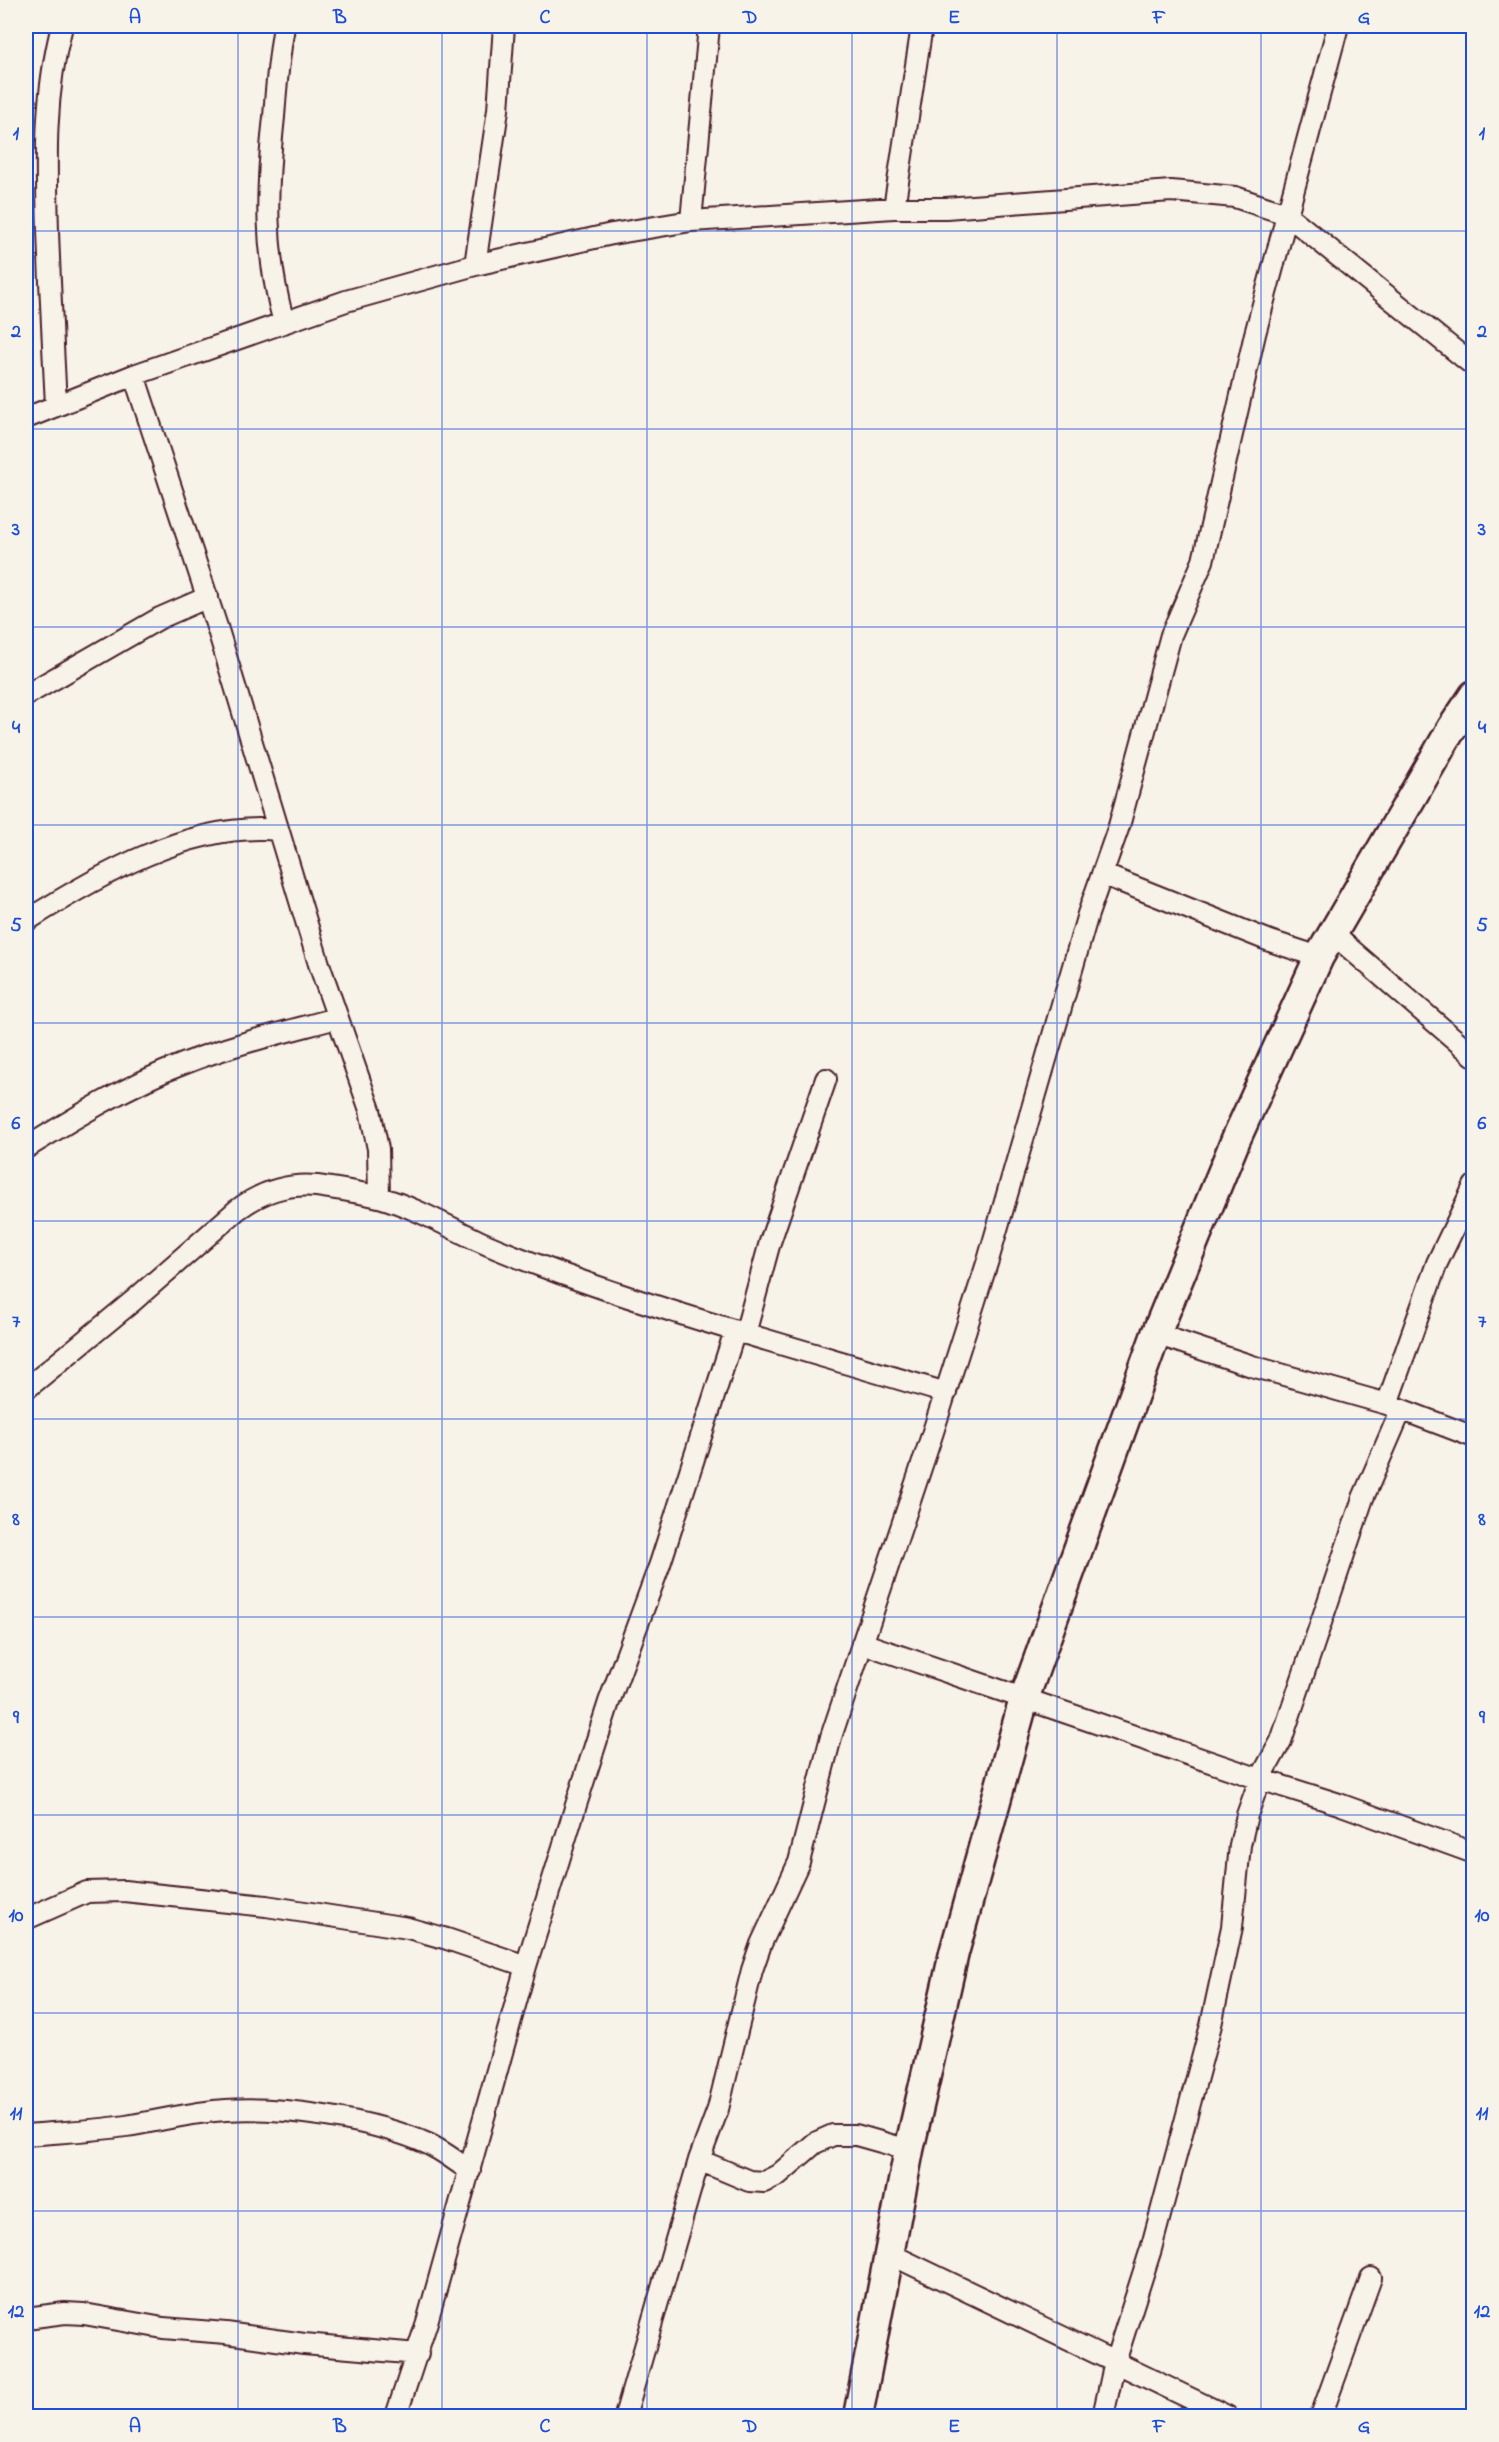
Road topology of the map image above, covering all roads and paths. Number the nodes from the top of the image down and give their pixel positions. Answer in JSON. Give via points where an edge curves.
{"nodes":[{"id":1,"x":62,"y":26,"type":"edge"},
{"id":2,"x":284,"y":26,"type":"edge"},
{"id":3,"x":504,"y":26,"type":"edge"},
{"id":4,"x":709,"y":26,"type":"edge"},
{"id":5,"x":922,"y":26,"type":"edge"},
{"id":6,"x":1338,"y":26,"type":"edge"},
{"id":7,"x":894,"y":208,"type":"junction"},
{"id":8,"x":1286,"y":214,"type":"junction"},
{"id":9,"x":691,"y":221,"type":"junction"},
{"id":10,"x":475,"y":265,"type":"junction"},
{"id":11,"x":284,"y":323,"type":"junction"},
{"id":12,"x":1473,"y":366,"type":"edge"},
{"id":13,"x":134,"y":375,"type":"junction"},
{"id":14,"x":56,"y":405,"type":"junction"},
{"id":15,"x":26,"y":418,"type":"edge"},
{"id":16,"x":208,"y":597,"type":"junction"},
{"id":17,"x":26,"y":694,"type":"edge"},
{"id":18,"x":1473,"y":694,"type":"edge"},
{"id":19,"x":278,"y":830,"type":"junction"},
{"id":20,"x":1102,"y":874,"type":"junction"},
{"id":21,"x":26,"y":921,"type":"edge"},
{"id":22,"x":1326,"y":945,"type":"junction"},
{"id":23,"x":337,"y":1018,"type":"junction"},
{"id":24,"x":1473,"y":1056,"type":"edge"},
{"id":25,"x":826,"y":1079,"type":"dead end"},
{"id":26,"x":26,"y":1148,"type":"edge"},
{"id":27,"x":1473,"y":1186,"type":"edge"},
{"id":28,"x":380,"y":1197,"type":"junction"},
{"id":29,"x":740,"y":1333,"type":"junction"},
{"id":30,"x":1156,"y":1334,"type":"junction"},
{"id":31,"x":26,"y":1389,"type":"edge"},
{"id":32,"x":946,"y":1393,"type":"junction"},
{"id":33,"x":1394,"y":1407,"type":"junction"},
{"id":34,"x":1473,"y":1437,"type":"edge"},
{"id":35,"x":862,"y":1643,"type":"junction"},
{"id":36,"x":1024,"y":1699,"type":"junction"},
{"id":37,"x":1260,"y":1779,"type":"junction"},
{"id":38,"x":1473,"y":1853,"type":"edge"},
{"id":39,"x":26,"y":1920,"type":"edge"},
{"id":40,"x":526,"y":1966,"type":"junction"},
{"id":41,"x":26,"y":2135,"type":"edge"},
{"id":42,"x":909,"y":2150,"type":"junction"},
{"id":43,"x":699,"y":2160,"type":"junction"},
{"id":44,"x":470,"y":2172,"type":"junction"},
{"id":45,"x":890,"y":2254,"type":"junction"},
{"id":46,"x":1371,"y":2278,"type":"dead end"},
{"id":47,"x":26,"y":2318,"type":"edge"},
{"id":48,"x":418,"y":2354,"type":"junction"},
{"id":49,"x":1114,"y":2362,"type":"junction"},
{"id":50,"x":396,"y":2416,"type":"edge"},
{"id":51,"x":625,"y":2416,"type":"edge"},
{"id":52,"x":858,"y":2416,"type":"edge"},
{"id":53,"x":1102,"y":2416,"type":"edge"},
{"id":54,"x":1227,"y":2416,"type":"edge"},
{"id":55,"x":1321,"y":2416,"type":"edge"}],
"edges":[{"from":1,"to":14,"type":"street","via":[[52,68],[46,143]]},
{"from":2,"to":11,"type":"street","via":[[267,208],[270,264]]},
{"from":3,"to":10,"type":"street","via":[[498,110]]},
{"from":4,"to":9,"type":"street"},
{"from":5,"to":7,"type":"street"},
{"from":6,"to":8,"type":"street"},
{"from":7,"to":8,"type":"street","via":[[946,208],[1171,190],[1235,197]]},
{"from":7,"to":9,"type":"street"},
{"from":8,"to":12,"type":"street"},
{"from":8,"to":20,"type":"street","via":[[1234,418],[1206,551],[1171,635],[1119,826]]},
{"from":9,"to":10,"type":"street","via":[[612,234]]},
{"from":10,"to":11,"type":"street","via":[[346,301]]},
{"from":11,"to":13,"type":"street"},
{"from":13,"to":14,"type":"street"},
{"from":13,"to":16,"type":"street"},
{"from":14,"to":15,"type":"street"},
{"from":16,"to":17,"type":"street","via":[[160,618]]},
{"from":16,"to":19,"type":"street"},
{"from":18,"to":22,"type":"main road"},
{"from":19,"to":21,"type":"street","via":[[235,830],[173,846],[102,877]]},
{"from":19,"to":23,"type":"street"},
{"from":20,"to":22,"type":"street","via":[[1270,941]]},
{"from":20,"to":32,"type":"street"},
{"from":22,"to":24,"type":"street"},
{"from":22,"to":30,"type":"main road","via":[[1236,1138]]},
{"from":23,"to":26,"type":"street","via":[[182,1064],[114,1097]]},
{"from":23,"to":28,"type":"street","via":[[375,1128]]},
{"from":25,"to":29,"type":"street"},
{"from":27,"to":33,"type":"street","via":[[1437,1263]]},
{"from":28,"to":29,"type":"street","via":[[560,1273]]},
{"from":28,"to":31,"type":"street","via":[[291,1185],[251,1200]]},
{"from":29,"to":32,"type":"street"},
{"from":29,"to":40,"type":"street","via":[[606,1712]]},
{"from":30,"to":33,"type":"street"},
{"from":30,"to":36,"type":"main road"},
{"from":32,"to":35,"type":"street"},
{"from":33,"to":34,"type":"street"},
{"from":33,"to":37,"type":"street","via":[[1281,1741]]},
{"from":35,"to":36,"type":"street"},
{"from":35,"to":43,"type":"street","via":[[831,1737],[799,1862],[752,1970],[718,2109]]},
{"from":36,"to":37,"type":"street"},
{"from":36,"to":42,"type":"main road","via":[[954,1953]]},
{"from":37,"to":38,"type":"street"},
{"from":37,"to":49,"type":"street","via":[[1245,1825],[1232,1927],[1195,2092]]},
{"from":39,"to":40,"type":"street","via":[[87,1892],[124,1891],[266,1906],[408,1928]]},
{"from":40,"to":44,"type":"street"},
{"from":41,"to":44,"type":"street","via":[[107,2129],[225,2110],[274,2109],[398,2133],[448,2155]]},
{"from":42,"to":43,"type":"street","via":[[856,2135],[833,2135],[764,2182],[749,2181]]},
{"from":42,"to":45,"type":"main road"},
{"from":43,"to":51,"type":"street"},
{"from":44,"to":48,"type":"street"},
{"from":45,"to":49,"type":"street"},
{"from":45,"to":52,"type":"main road"},
{"from":46,"to":55,"type":"street"},
{"from":47,"to":48,"type":"street","via":[[84,2314],[163,2328]]},
{"from":48,"to":50,"type":"street"},
{"from":49,"to":53,"type":"street"},
{"from":49,"to":54,"type":"street"}]}
